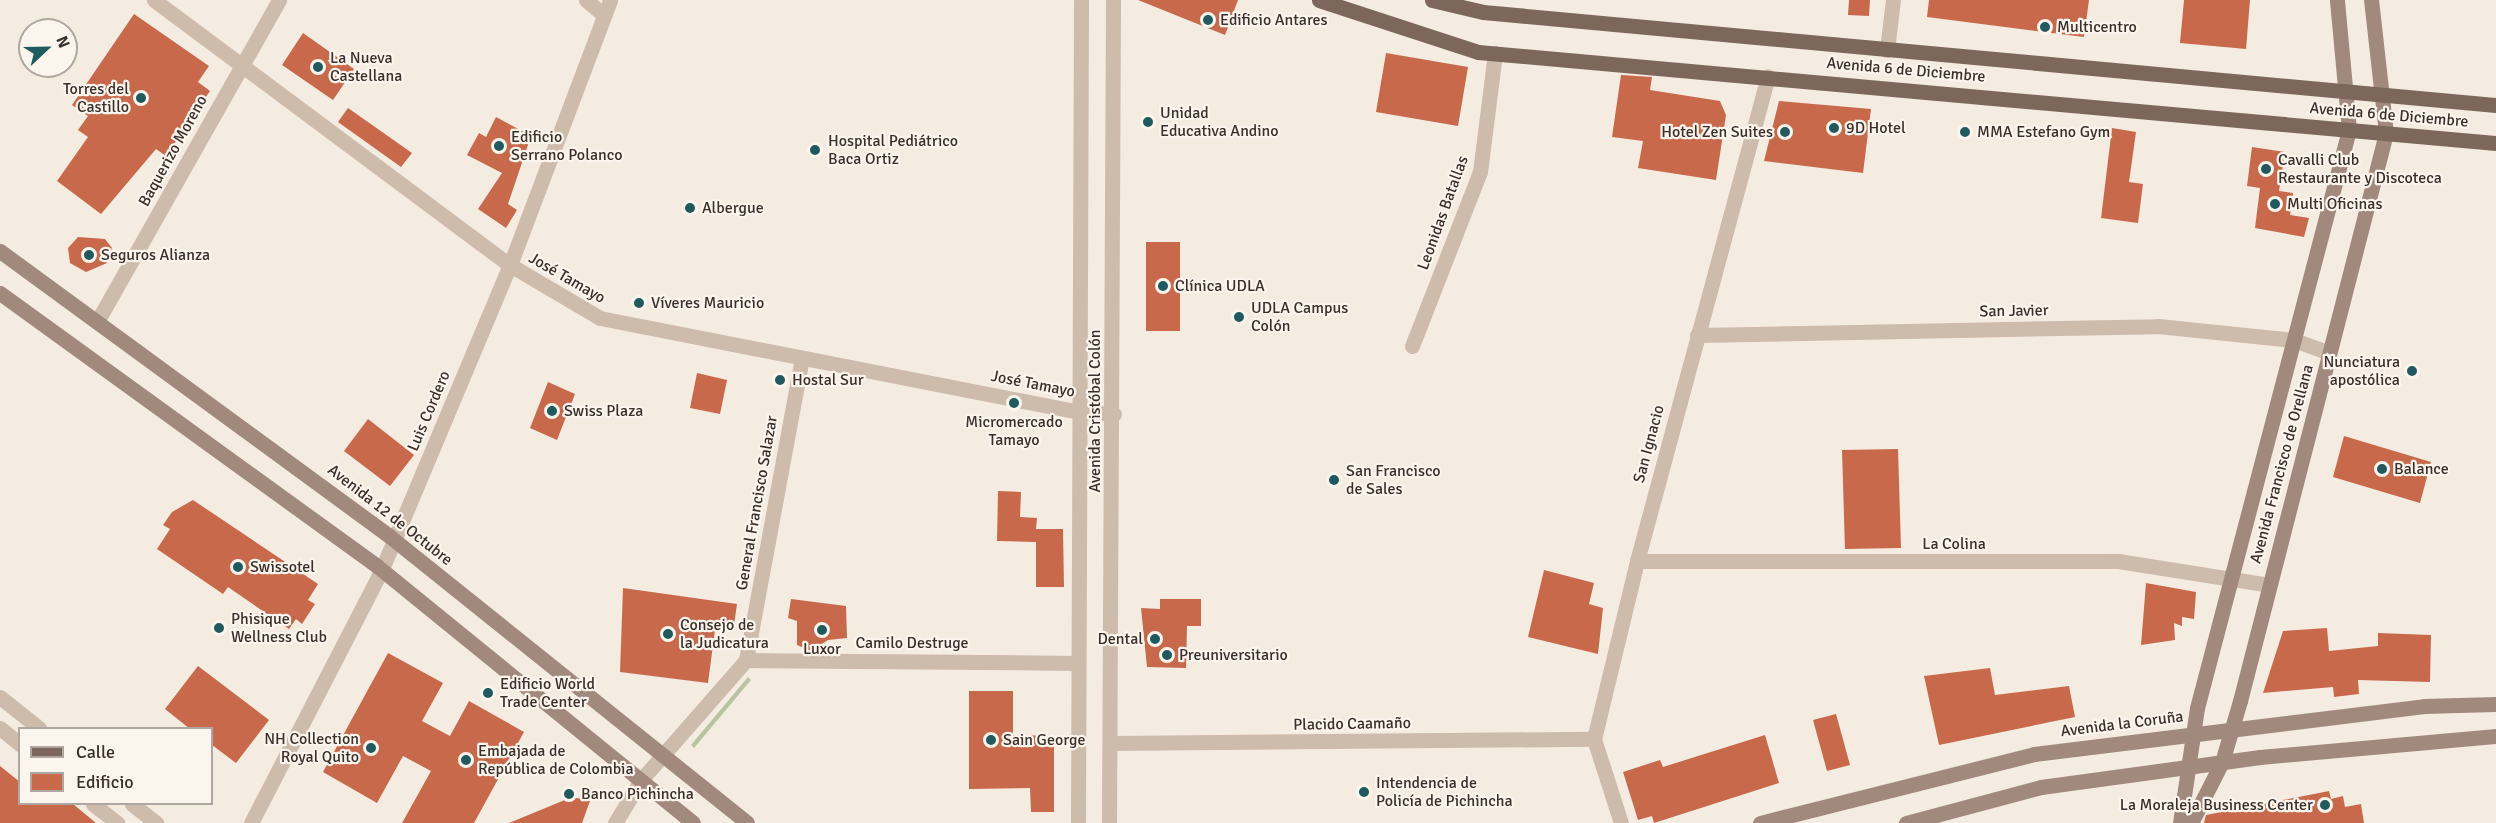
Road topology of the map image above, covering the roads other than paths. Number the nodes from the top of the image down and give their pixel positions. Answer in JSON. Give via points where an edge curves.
{"nodes":[{"id":1,"x":154,"y":0,"type":"edge"},
{"id":2,"x":279,"y":0,"type":"edge"},
{"id":3,"x":586,"y":0,"type":"edge"},
{"id":4,"x":610,"y":0,"type":"edge"},
{"id":5,"x":1081,"y":0,"type":"edge"},
{"id":6,"x":1113,"y":0,"type":"edge"},
{"id":7,"x":1319,"y":0,"type":"edge"},
{"id":8,"x":1432,"y":0,"type":"edge"},
{"id":9,"x":1893,"y":0,"type":"edge"},
{"id":10,"x":2337,"y":0,"type":"edge"},
{"id":11,"x":2370,"y":0,"type":"edge"},
{"id":12,"x":604,"y":15,"type":"junction"},
{"id":13,"x":1887,"y":50,"type":"junction"},
{"id":14,"x":1495,"y":53,"type":"junction"},
{"id":15,"x":242,"y":66,"type":"junction"},
{"id":16,"x":1768,"y":76,"type":"junction"},
{"id":17,"x":2349,"y":92,"type":"junction"},
{"id":18,"x":2382,"y":94,"type":"junction"},
{"id":19,"x":2496,"y":105,"type":"edge"},
{"id":20,"x":2349,"y":130,"type":"junction"},
{"id":21,"x":2386,"y":133,"type":"junction"},
{"id":22,"x":2496,"y":143,"type":"edge"},
{"id":23,"x":0,"y":251,"type":"edge"},
{"id":24,"x":510,"y":265,"type":"junction"},
{"id":25,"x":0,"y":293,"type":"edge"},
{"id":26,"x":98,"y":320,"type":"junction"},
{"id":27,"x":1697,"y":335,"type":"junction"},
{"id":28,"x":2294,"y":340,"type":"junction"},
{"id":29,"x":1412,"y":346,"type":"dead end"},
{"id":30,"x":2329,"y":353,"type":"junction"},
{"id":31,"x":802,"y":358,"type":"junction"},
{"id":32,"x":1079,"y":412,"type":"junction"},
{"id":33,"x":1114,"y":414,"type":"junction"},
{"id":34,"x":394,"y":540,"type":"junction"},
{"id":35,"x":1636,"y":561,"type":"junction"},
{"id":36,"x":382,"y":569,"type":"junction"},
{"id":37,"x":2232,"y":580,"type":"junction"},
{"id":38,"x":2269,"y":585,"type":"junction"},
{"id":39,"x":746,"y":660,"type":"junction"},
{"id":40,"x":1078,"y":663,"type":"junction"},
{"id":41,"x":0,"y":697,"type":"edge"},
{"id":42,"x":2496,"y":704,"type":"edge"},
{"id":43,"x":37,"y":727,"type":"edge"},
{"id":44,"x":0,"y":728,"type":"edge"},
{"id":45,"x":2231,"y":729,"type":"junction"},
{"id":46,"x":2192,"y":733,"type":"junction"},
{"id":47,"x":2496,"y":736,"type":"edge"},
{"id":48,"x":1594,"y":740,"type":"junction"},
{"id":49,"x":18,"y":742,"type":"edge"},
{"id":50,"x":1110,"y":744,"type":"junction"},
{"id":51,"x":664,"y":756,"type":"junction"},
{"id":52,"x":2222,"y":762,"type":"junction"},
{"id":53,"x":2185,"y":769,"type":"junction"},
{"id":54,"x":641,"y":780,"type":"junction"},
{"id":55,"x":94,"y":805,"type":"edge"},
{"id":56,"x":133,"y":805,"type":"edge"},
{"id":57,"x":117,"y":823,"type":"edge"},
{"id":58,"x":156,"y":823,"type":"edge"},
{"id":59,"x":251,"y":823,"type":"edge"},
{"id":60,"x":615,"y":823,"type":"edge"},
{"id":61,"x":693,"y":823,"type":"edge"},
{"id":62,"x":747,"y":823,"type":"edge"},
{"id":63,"x":1078,"y":823,"type":"edge"},
{"id":64,"x":1109,"y":823,"type":"edge"},
{"id":65,"x":1621,"y":823,"type":"edge"},
{"id":66,"x":1760,"y":823,"type":"edge"},
{"id":67,"x":1906,"y":823,"type":"edge"},
{"id":68,"x":2180,"y":823,"type":"edge"},
{"id":69,"x":2191,"y":823,"type":"edge"}],
"edges":[{"from":1,"to":15,"type":"street","name":"José Tamayo"},
{"from":2,"to":15,"type":"street","name":"Baquerizo Moreno"},
{"from":3,"to":12,"type":"street"},
{"from":4,"to":12,"type":"street","name":"Luis Cordero"},
{"from":5,"to":32,"type":"street","name":"Avenida Cristóbal Colón"},
{"from":6,"to":33,"type":"street","name":"Avenida Cristóbal Colón"},
{"from":7,"to":14,"type":"main road","name":"Avenida 6 de Diciembre","via":[[1429,40]]},
{"from":8,"to":13,"type":"main road","name":"Avenida 6 de Diciembre","via":[[1482,12]]},
{"from":9,"to":13,"type":"street"},
{"from":10,"to":17,"type":"main road","name":"Avenida Francisco de Orellana"},
{"from":11,"to":18,"type":"main road","name":"Avenida Francisco de Orellana"},
{"from":12,"to":24,"type":"street","name":"Luis Cordero"},
{"from":13,"to":17,"type":"main road","name":"Avenida 6 de Diciembre"},
{"from":14,"to":16,"type":"main road","name":"Avenida 6 de Diciembre"},
{"from":14,"to":29,"type":"street","name":"Leonidas Batallas","via":[[1480,172]]},
{"from":15,"to":24,"type":"street","name":"José Tamayo"},
{"from":15,"to":26,"type":"street","name":"Baquerizo Moreno"},
{"from":16,"to":20,"type":"main road","name":"Avenida 6 de Diciembre"},
{"from":16,"to":27,"type":"street","name":"San Ignacio"},
{"from":17,"to":18,"type":"main road","name":"Avenida 6 de Diciembre"},
{"from":17,"to":20,"type":"main road","name":"Avenida Francisco de Orellana"},
{"from":18,"to":19,"type":"main road","name":"Avenida 6 de Diciembre"},
{"from":18,"to":21,"type":"main road","name":"Avenida Francisco de Orellana"},
{"from":20,"to":21,"type":"main road","name":"Avenida 6 de Diciembre"},
{"from":20,"to":28,"type":"main road","name":"Avenida Francisco de Orellana"},
{"from":21,"to":22,"type":"main road","name":"Avenida 6 de Diciembre"},
{"from":21,"to":30,"type":"main road","name":"Avenida Francisco de Orellana"},
{"from":23,"to":26,"type":"main road","name":"Avenida 12 de Octubre"},
{"from":24,"to":31,"type":"street","name":"José Tamayo","via":[[600,318]]},
{"from":24,"to":34,"type":"street","name":"Luis Cordero"},
{"from":25,"to":36,"type":"main road"},
{"from":26,"to":34,"type":"main road","name":"Avenida 12 de Octubre"},
{"from":27,"to":28,"type":"street","name":"San Javier","via":[[2158,326]]},
{"from":27,"to":35,"type":"street","name":"San Ignacio"},
{"from":28,"to":30,"type":"street","name":"San Javier"},
{"from":28,"to":37,"type":"main road","name":"Avenida Francisco de Orellana"},
{"from":30,"to":38,"type":"main road","name":"Avenida Francisco de Orellana"},
{"from":31,"to":32,"type":"street","name":"José Tamayo"},
{"from":31,"to":39,"type":"street","name":"General Francisco Salazar"},
{"from":32,"to":33,"type":"street","name":"José Tamayo"},
{"from":32,"to":40,"type":"street","name":"Avenida Cristóbal Colón"},
{"from":33,"to":50,"type":"street","name":"Avenida Cristóbal Colón"},
{"from":34,"to":36,"type":"street","name":"Luis Cordero"},
{"from":34,"to":51,"type":"main road","name":"Avenida 12 de Octubre"},
{"from":35,"to":37,"type":"street","name":"La Colina","via":[[2118,561]]},
{"from":35,"to":48,"type":"street","name":"San Ignacio"},
{"from":36,"to":54,"type":"main road"},
{"from":36,"to":59,"type":"street","name":"Luis Cordero"},
{"from":37,"to":38,"type":"street","name":"La Colina"},
{"from":37,"to":46,"type":"main road","name":"Avenida Francisco de Orellana"},
{"from":38,"to":45,"type":"main road","name":"Avenida Francisco de Orellana"},
{"from":39,"to":40,"type":"street","name":"Camilo Destruge"},
{"from":39,"to":51,"type":"street","name":"General Francisco Salazar"},
{"from":40,"to":63,"type":"street","name":"Avenida Cristóbal Colón"},
{"from":41,"to":43,"type":"street"},
{"from":42,"to":45,"type":"main road","name":"Avenida la Coruña","via":[[2424,706]]},
{"from":44,"to":49,"type":"street"},
{"from":45,"to":46,"type":"main road","name":"Avenida la Coruña"},
{"from":45,"to":52,"type":"main road","name":"Avenida Francisco de Orellana"},
{"from":46,"to":53,"type":"main road","name":"Avenida Francisco de Orellana"},
{"from":46,"to":66,"type":"main road","name":"Avenida la Coruña","via":[[1982,763]]},
{"from":47,"to":52,"type":"main road"},
{"from":48,"to":50,"type":"street","name":"Placido Caamaño"},
{"from":48,"to":65,"type":"street"},
{"from":50,"to":64,"type":"street","name":"Avenida Cristóbal Colón"},
{"from":51,"to":54,"type":"street","name":"General Francisco Salazar"},
{"from":51,"to":62,"type":"main road","name":"Avenida 12 de Octubre"},
{"from":52,"to":53,"type":"main road"},
{"from":52,"to":69,"type":"main road","name":"Avenida Francisco de Orellana"},
{"from":53,"to":67,"type":"main road","via":[[2041,787]]},
{"from":53,"to":68,"type":"main road","name":"Avenida Francisco de Orellana"},
{"from":54,"to":60,"type":"street","name":"General Francisco Salazar"},
{"from":54,"to":61,"type":"main road"},
{"from":55,"to":57,"type":"street"},
{"from":56,"to":58,"type":"street"}]}
